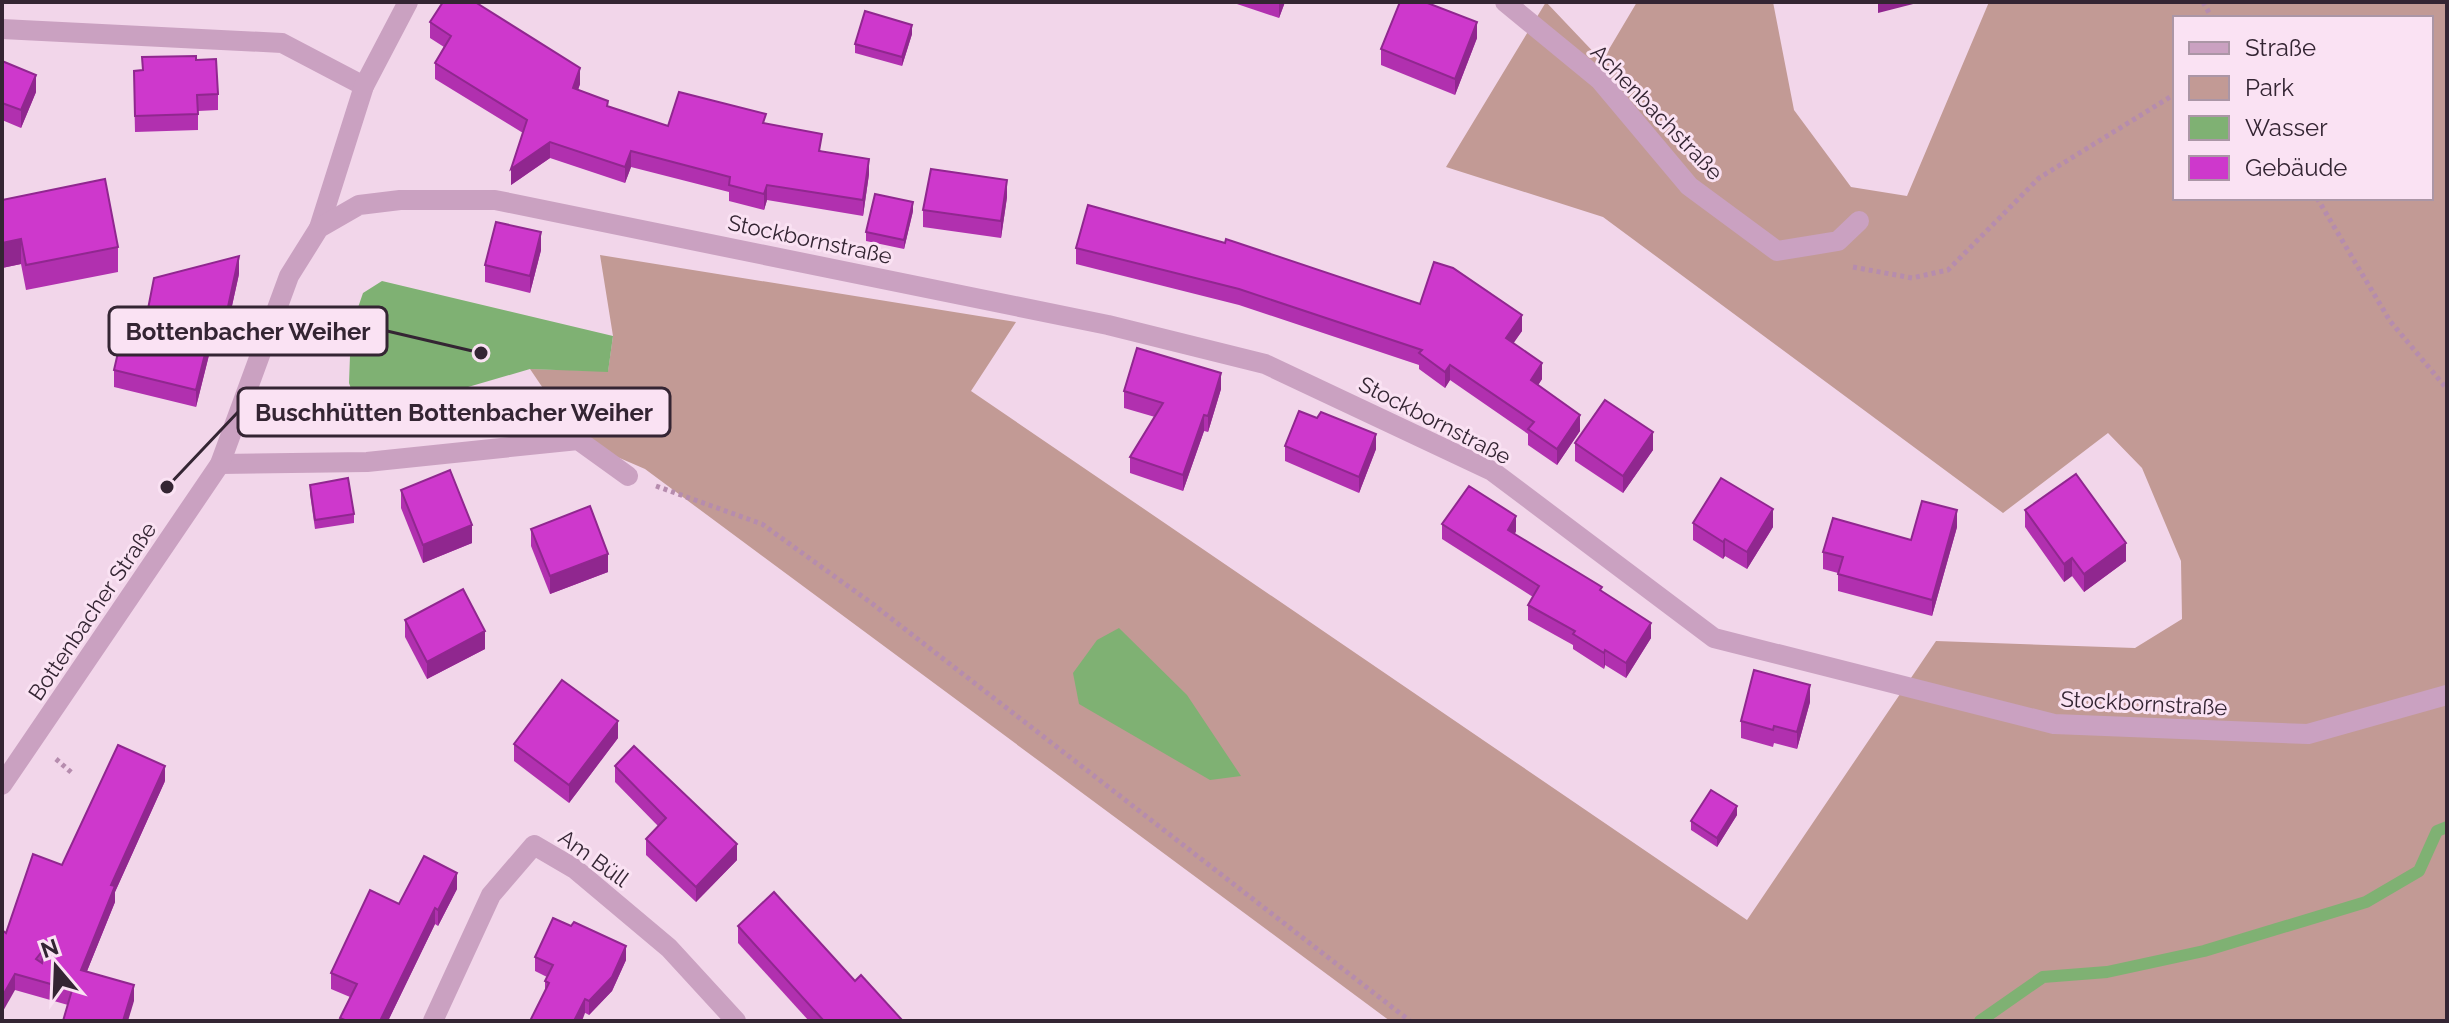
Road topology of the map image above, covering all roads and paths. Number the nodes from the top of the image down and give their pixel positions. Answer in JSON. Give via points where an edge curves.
{"nodes":[{"id":1,"x":408,"y":2,"type":"edge"},
{"id":2,"x":1505,"y":2,"type":"edge"},
{"id":3,"x":2,"y":29,"type":"edge"},
{"id":4,"x":364,"y":86,"type":"junction"},
{"id":5,"x":2173,"y":95,"type":"edge"},
{"id":6,"x":2318,"y":200,"type":"edge"},
{"id":7,"x":359,"y":205,"type":"joint"},
{"id":8,"x":1859,"y":221,"type":"dead end"},
{"id":9,"x":319,"y":228,"type":"junction"},
{"id":10,"x":1852,"y":266,"type":"dead end"},
{"id":11,"x":2447,"y":389,"type":"edge"},
{"id":12,"x":220,"y":464,"type":"junction"},
{"id":13,"x":628,"y":476,"type":"joint"},
{"id":14,"x":2447,"y":695,"type":"edge"},
{"id":15,"x":2,"y":785,"type":"edge"},
{"id":16,"x":433,"y":1021,"type":"edge"},
{"id":17,"x":736,"y":1021,"type":"edge"},
{"id":18,"x":1410,"y":1021,"type":"edge"}],
"edges":[{"from":1,"to":4,"type":"street","name":"Bottenbacher Straße"},
{"from":2,"to":8,"type":"street","name":"Achenbachstraße","via":[[1600,80],[1689,186],[1777,251],[1838,241]]},
{"from":3,"to":4,"type":"street","via":[[282,43]]},
{"from":4,"to":9,"type":"street","name":"Bottenbacher Straße"},
{"from":5,"to":10,"type":"path","via":[[2039,178],[1948,270],[1912,278]]},
{"from":6,"to":11,"type":"path","via":[[2390,321]]},
{"from":7,"to":9,"type":"street","name":"Bottenbacher Straße"},
{"from":7,"to":14,"type":"street","name":"Stockbornstraße","via":[[495,200],[1108,325],[1265,364],[1492,471],[1714,638],[2054,724],[2308,734]]},
{"from":9,"to":12,"type":"street","name":"Bottenbacher Straße","via":[[289,276]]},
{"from":12,"to":13,"type":"street","via":[[367,462],[578,440]]},
{"from":12,"to":15,"type":"street","name":"Bottenbacher Straße"},
{"from":13,"to":18,"type":"path","via":[[762,524]]},
{"from":16,"to":17,"type":"street","name":"Am Büll","via":[[491,895],[534,845],[575,869],[669,948]]}]}
